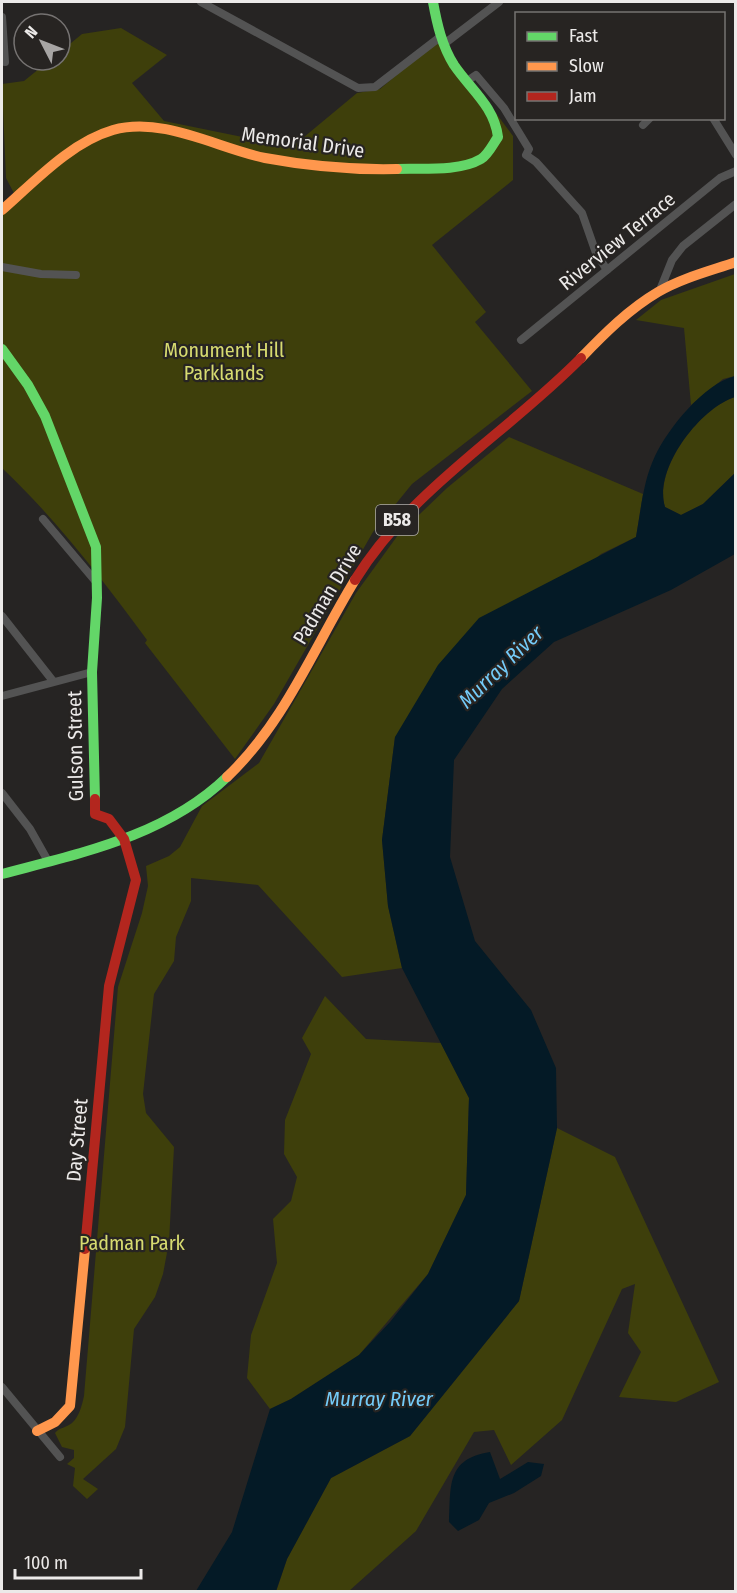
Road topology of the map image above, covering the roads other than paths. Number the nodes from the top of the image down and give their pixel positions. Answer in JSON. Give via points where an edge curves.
{"nodes":[{"id":1,"x":201,"y":2,"type":"edge"},
{"id":2,"x":433,"y":2,"type":"edge"},
{"id":3,"x":499,"y":2,"type":"edge"},
{"id":4,"x":2,"y":17,"type":"edge"},
{"id":5,"x":441,"y":39,"type":"junction"},
{"id":6,"x":5,"y":62,"type":"dead end"},
{"id":7,"x":467,"y":81,"type":"junction"},
{"id":8,"x":648,"y":120,"type":"edge"},
{"id":9,"x":714,"y":120,"type":"edge"},
{"id":10,"x":643,"y":125,"type":"dead end"},
{"id":11,"x":735,"y":154,"type":"edge"},
{"id":12,"x":735,"y":171,"type":"edge"},
{"id":13,"x":735,"y":204,"type":"edge"},
{"id":14,"x":2,"y":210,"type":"edge"},
{"id":15,"x":735,"y":262,"type":"edge"},
{"id":16,"x":2,"y":267,"type":"edge"},
{"id":17,"x":608,"y":270,"type":"junction"},
{"id":18,"x":76,"y":275,"type":"dead end"},
{"id":19,"x":660,"y":290,"type":"junction"},
{"id":20,"x":521,"y":340,"type":"dead end"},
{"id":21,"x":2,"y":349,"type":"edge"},
{"id":22,"x":43,"y":519,"type":"dead end"},
{"id":23,"x":97,"y":583,"type":"junction"},
{"id":24,"x":2,"y":616,"type":"edge"},
{"id":25,"x":92,"y":672,"type":"junction"},
{"id":26,"x":53,"y":681,"type":"junction"},
{"id":27,"x":2,"y":696,"type":"edge"},
{"id":28,"x":2,"y":793,"type":"edge"},
{"id":29,"x":124,"y":840,"type":"junction"},
{"id":30,"x":48,"y":861,"type":"junction"},
{"id":31,"x":2,"y":874,"type":"edge"},
{"id":32,"x":2,"y":1387,"type":"edge"},
{"id":33,"x":37,"y":1431,"type":"junction"},
{"id":34,"x":60,"y":1457,"type":"dead end"}],
"edges":[{"from":1,"to":5,"type":"street","via":[[358,88],[375,87]]},
{"from":2,"to":5,"type":"street","name":"Memorial Drive"},
{"from":3,"to":5,"type":"street","via":[[448,41]]},
{"from":4,"to":6,"type":"street"},
{"from":5,"to":7,"type":"street","name":"Memorial Drive"},
{"from":7,"to":14,"type":"street","name":"Memorial Drive","via":[[491,111],[498,129],[494,147],[478,161],[387,171],[345,169],[259,156],[154,127],[130,126],[94,138]]},
{"from":7,"to":17,"type":"street","via":[[476,75],[504,108],[529,149],[526,155],[582,213],[596,253]]},
{"from":8,"to":10,"type":"street"},
{"from":9,"to":11,"type":"street"},
{"from":12,"to":17,"type":"street","name":"Riverview Terrace","via":[[720,178]]},
{"from":13,"to":19,"type":"street","via":[[683,246],[672,260]]},
{"from":15,"to":19,"type":"street","name":"Padman Drive","number":"B58"},
{"from":16,"to":18,"type":"street"},
{"from":17,"to":20,"type":"street","name":"Riverview Terrace"},
{"from":19,"to":29,"type":"street","name":"Padman Drive","number":"B58","via":[[626,316],[532,406],[442,476],[395,523],[358,574],[269,727],[229,776],[187,809]]},
{"from":21,"to":23,"type":"street","via":[[45,416],[96,547]]},
{"from":22,"to":23,"type":"street"},
{"from":23,"to":25,"type":"street"},
{"from":24,"to":26,"type":"street"},
{"from":25,"to":26,"type":"street"},
{"from":25,"to":29,"type":"street","name":"Gulson Street","via":[[95,814],[109,819]]},
{"from":26,"to":27,"type":"street"},
{"from":28,"to":30,"type":"street","via":[[30,829]]},
{"from":29,"to":30,"type":"street","name":"Padman Drive","number":"B58"},
{"from":29,"to":33,"type":"street","name":"Day Street","via":[[136,880],[109,986],[70,1406],[55,1422]]},
{"from":30,"to":31,"type":"street","name":"Padman Drive","number":"B58"},
{"from":32,"to":33,"type":"street"},
{"from":33,"to":34,"type":"street"}]}
